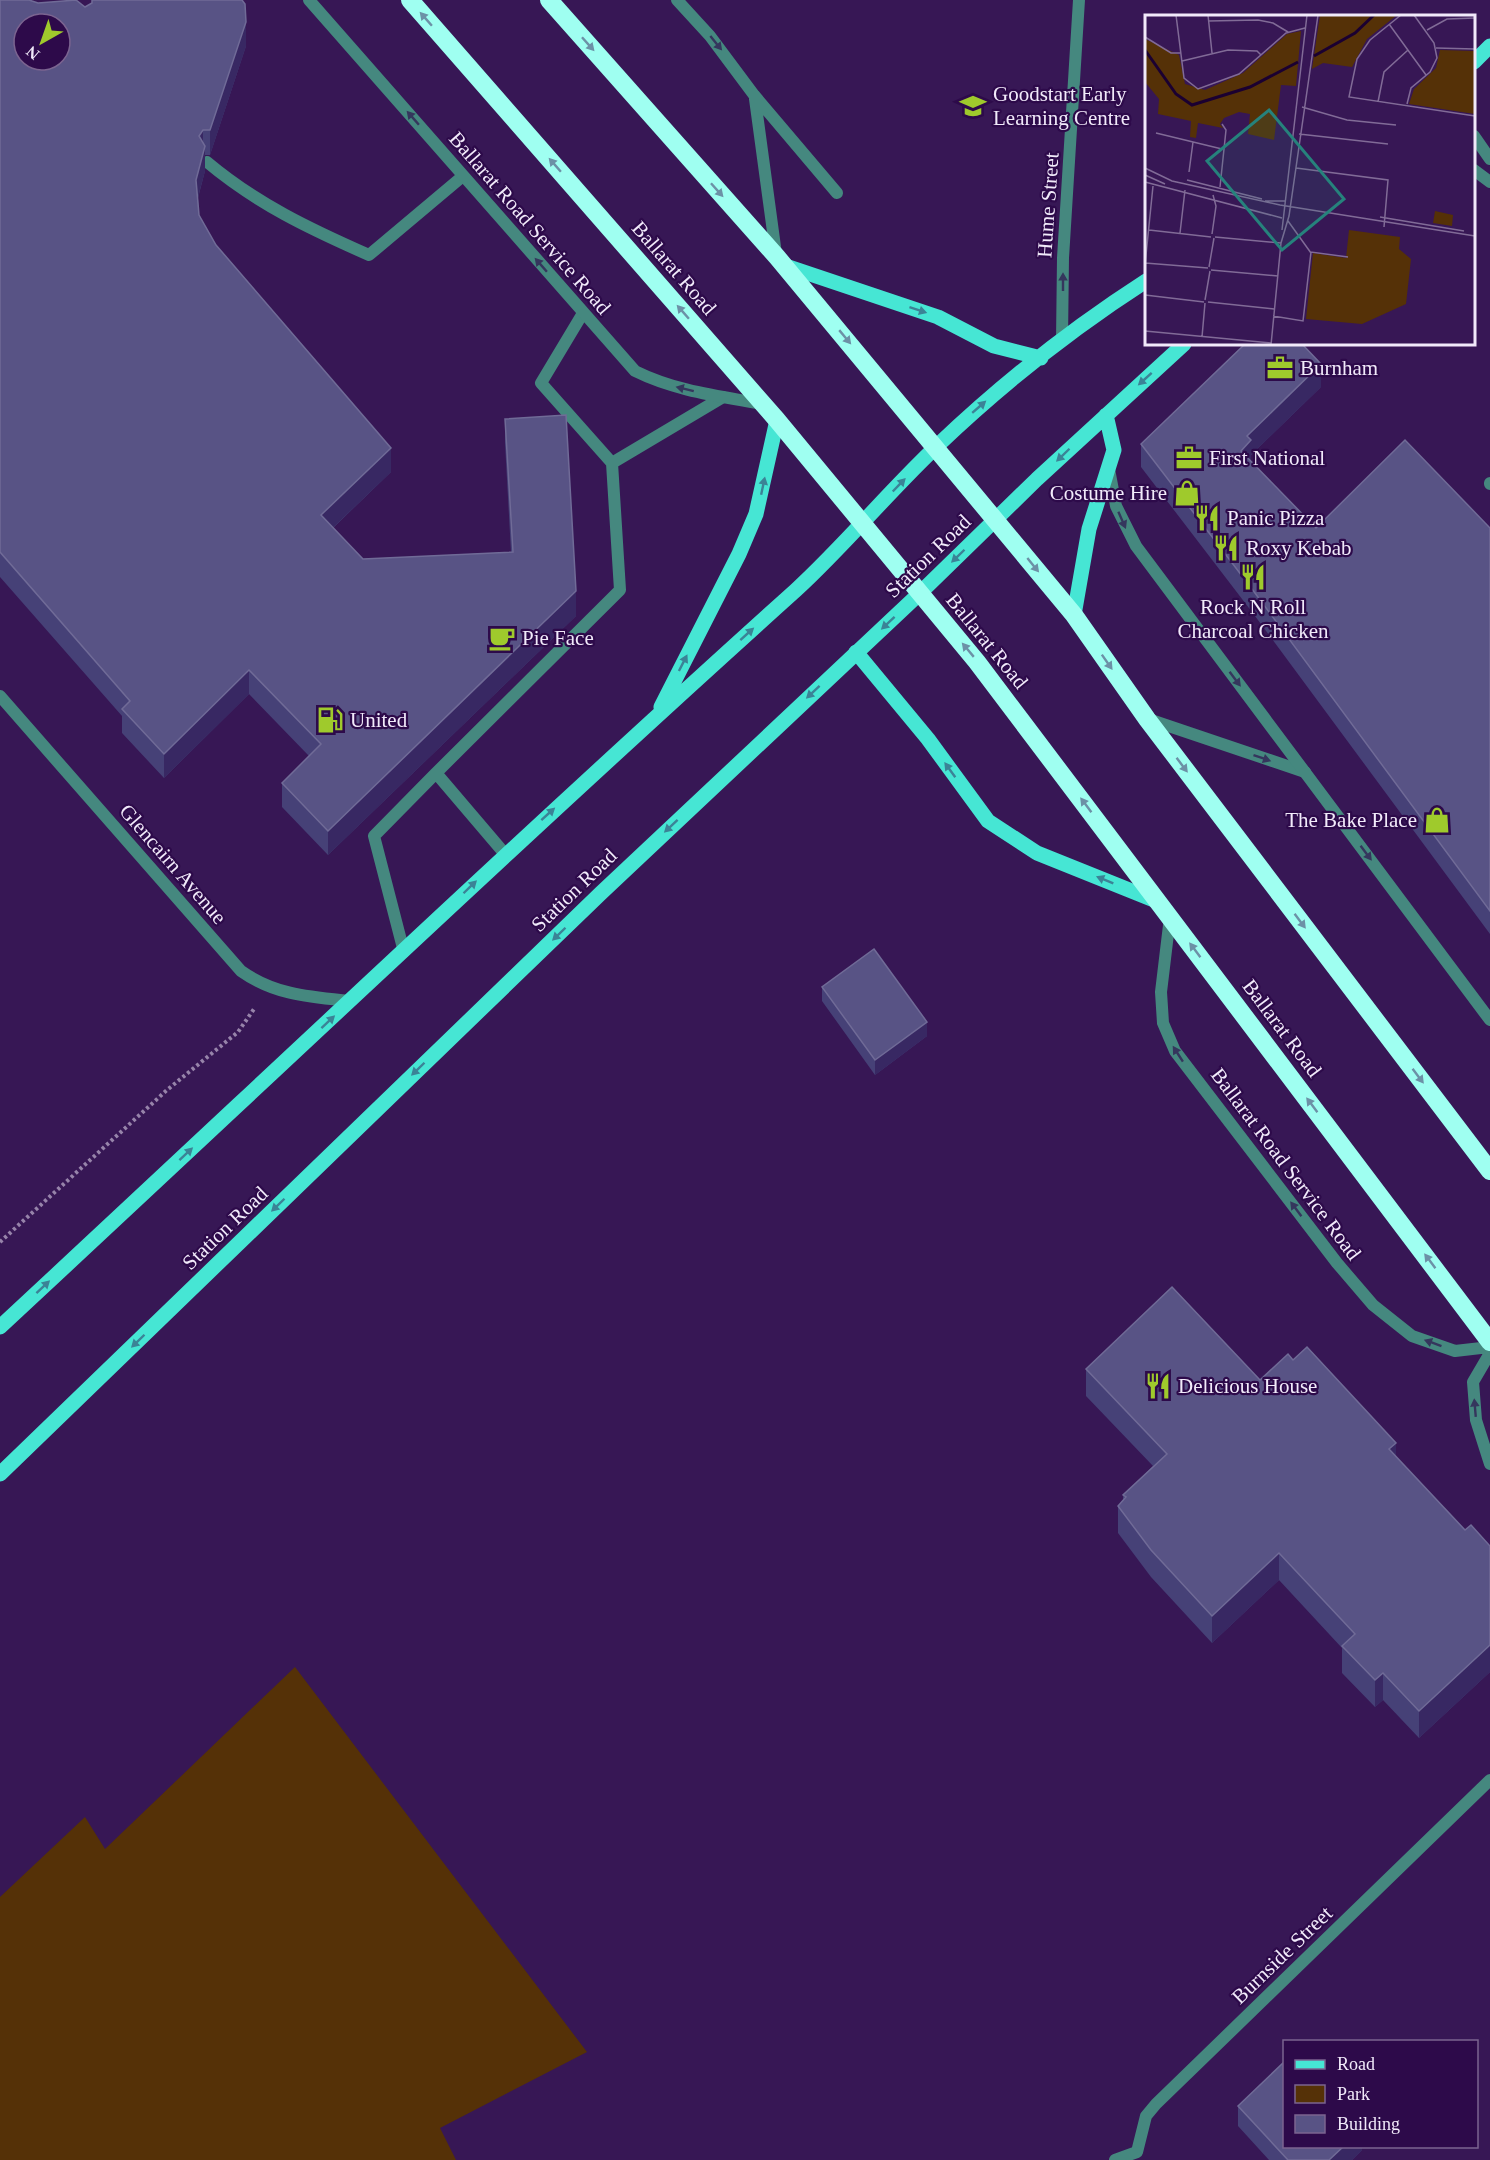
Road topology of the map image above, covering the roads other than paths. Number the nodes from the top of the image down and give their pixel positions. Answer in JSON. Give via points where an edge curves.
{"nodes":[{"id":1,"x":309,"y":0,"type":"edge"},
{"id":2,"x":410,"y":0,"type":"edge"},
{"id":3,"x":549,"y":0,"type":"edge"},
{"id":4,"x":677,"y":0,"type":"edge"},
{"id":5,"x":1079,"y":0,"type":"edge"},
{"id":6,"x":1490,"y":46,"type":"edge"},
{"id":7,"x":1475,"y":60,"type":"edge"},
{"id":8,"x":754,"y":95,"type":"junction"},
{"id":9,"x":1475,"y":139,"type":"edge"},
{"id":10,"x":1490,"y":159,"type":"edge"},
{"id":11,"x":207,"y":162,"type":"edge"},
{"id":12,"x":1475,"y":171,"type":"edge"},
{"id":13,"x":463,"y":176,"type":"junction"},
{"id":14,"x":1490,"y":182,"type":"edge"},
{"id":15,"x":837,"y":193,"type":"dead end"},
{"id":16,"x":780,"y":261,"type":"junction"},
{"id":17,"x":1145,"y":282,"type":"edge"},
{"id":18,"x":583,"y":313,"type":"junction"},
{"id":19,"x":1062,"y":340,"type":"junction"},
{"id":20,"x":1183,"y":345,"type":"edge"},
{"id":21,"x":1041,"y":358,"type":"junction"},
{"id":22,"x":723,"y":397,"type":"junction"},
{"id":23,"x":763,"y":404,"type":"junction"},
{"id":24,"x":1106,"y":415,"type":"junction"},
{"id":25,"x":777,"y":420,"type":"junction"},
{"id":26,"x":936,"y":447,"type":"junction"},
{"id":27,"x":612,"y":463,"type":"junction"},
{"id":28,"x":1108,"y":464,"type":"junction"},
{"id":29,"x":997,"y":520,"type":"junction"},
{"id":30,"x":863,"y":523,"type":"junction"},
{"id":31,"x":920,"y":593,"type":"junction"},
{"id":32,"x":1074,"y":615,"type":"junction"},
{"id":33,"x":856,"y":652,"type":"junction"},
{"id":34,"x":0,"y":696,"type":"edge"},
{"id":35,"x":657,"y":715,"type":"junction"},
{"id":36,"x":1147,"y":719,"type":"junction"},
{"id":37,"x":1305,"y":772,"type":"junction"},
{"id":38,"x":436,"y":773,"type":"junction"},
{"id":39,"x":505,"y":854,"type":"junction"},
{"id":40,"x":1165,"y":909,"type":"junction"},
{"id":41,"x":404,"y":952,"type":"junction"},
{"id":42,"x":350,"y":1001,"type":"junction"},
{"id":43,"x":1490,"y":1020,"type":"edge"},
{"id":44,"x":1490,"y":1171,"type":"edge"},
{"id":45,"x":0,"y":1327,"type":"edge"},
{"id":46,"x":1490,"y":1342,"type":"edge"},
{"id":47,"x":1490,"y":1347,"type":"edge"},
{"id":48,"x":1490,"y":1353,"type":"edge"},
{"id":49,"x":1490,"y":1464,"type":"edge"},
{"id":50,"x":0,"y":1474,"type":"edge"},
{"id":51,"x":1490,"y":1780,"type":"edge"},
{"id":52,"x":1138,"y":2156,"type":"edge"},
{"id":53,"x":1115,"y":2160,"type":"edge"}],
"edges":[{"from":13,"to":1,"type":"street","name":"Ballarat Road Service Road","one_way":true},
{"from":23,"to":2,"type":"highway","name":"Ballarat Road","one_way":true},
{"from":3,"to":16,"type":"highway","one_way":true},
{"from":4,"to":8,"type":"street","one_way":true},
{"from":19,"to":5,"type":"street","name":"Hume Street","one_way":true,"via":[[1063,258]]},
{"from":6,"to":7,"type":"main road"},
{"from":8,"to":15,"type":"street"},
{"from":8,"to":16,"type":"street","via":[[768,211]]},
{"from":9,"to":10,"type":"street"},
{"from":11,"to":13,"type":"street","via":[[240,190],[304,226],[369,255]]},
{"from":12,"to":14,"type":"street"},
{"from":18,"to":13,"type":"street","name":"Ballarat Road Service Road","one_way":true},
{"from":16,"to":21,"type":"main road","one_way":true,"via":[[938,317],[994,346]]},
{"from":16,"to":26,"type":"highway","one_way":true},
{"from":17,"to":19,"type":"main road"},
{"from":22,"to":18,"type":"street","name":"Ballarat Road Service Road","one_way":true,"via":[[657,382],[635,371]]},
{"from":18,"to":27,"type":"street","via":[[541,382]]},
{"from":19,"to":21,"type":"main road"},
{"from":20,"to":24,"type":"main road","name":"Station Road","one_way":true},
{"from":26,"to":21,"type":"main road","one_way":true},
{"from":22,"to":23,"type":"street","name":"Ballarat Road Service Road"},
{"from":22,"to":27,"type":"street"},
{"from":23,"to":25,"type":"highway","name":"Ballarat Road"},
{"from":24,"to":28,"type":"main road","via":[[1114,450]]},
{"from":24,"to":29,"type":"main road","name":"Station Road","one_way":true},
{"from":25,"to":30,"type":"highway","name":"Ballarat Road"},
{"from":35,"to":25,"type":"main road","one_way":true,"via":[[756,514]]},
{"from":26,"to":29,"type":"highway"},
{"from":30,"to":26,"type":"main road","one_way":true},
{"from":27,"to":38,"type":"street","via":[[620,590]]},
{"from":28,"to":32,"type":"main road","via":[[1089,529]]},
{"from":28,"to":37,"type":"street","one_way":true,"via":[[1116,506],[1129,536]]},
{"from":29,"to":31,"type":"main road","name":"Station Road","one_way":true},
{"from":29,"to":32,"type":"highway","one_way":true},
{"from":30,"to":31,"type":"highway","name":"Ballarat Road"},
{"from":35,"to":30,"type":"main road","one_way":true},
{"from":31,"to":33,"type":"main road","name":"Station Road","one_way":true},
{"from":40,"to":31,"type":"highway","name":"Ballarat Road","one_way":true},
{"from":32,"to":36,"type":"highway","one_way":true},
{"from":40,"to":33,"type":"main road","one_way":true,"via":[[1037,853],[988,820]]},
{"from":33,"to":50,"type":"main road","name":"Station Road","one_way":true},
{"from":34,"to":42,"type":"street","name":"Glencairn Avenue","via":[[241,971],[267,988],[296,996]]},
{"from":39,"to":35,"type":"main road","one_way":true},
{"from":36,"to":37,"type":"street","one_way":true},
{"from":36,"to":44,"type":"highway","one_way":true},
{"from":37,"to":43,"type":"street","one_way":true},
{"from":38,"to":39,"type":"street"},
{"from":38,"to":41,"type":"street","via":[[374,836]]},
{"from":41,"to":39,"type":"main road","one_way":true},
{"from":46,"to":40,"type":"highway","name":"Ballarat Road","one_way":true},
{"from":47,"to":40,"type":"street","name":"Ballarat Road Service Road","one_way":true,"via":[[1455,1351],[1423,1340],[1372,1305],[1175,1051],[1163,1023]]},
{"from":41,"to":42,"type":"main road"},
{"from":45,"to":42,"type":"main road","one_way":true},
{"from":49,"to":48,"type":"street","one_way":true,"via":[[1476,1420],[1473,1382]]},
{"from":51,"to":52,"type":"street","name":"Burnside Street","via":[[1156,2104],[1146,2116]]},
{"from":52,"to":53,"type":"street","name":"Burnside Street"}]}
